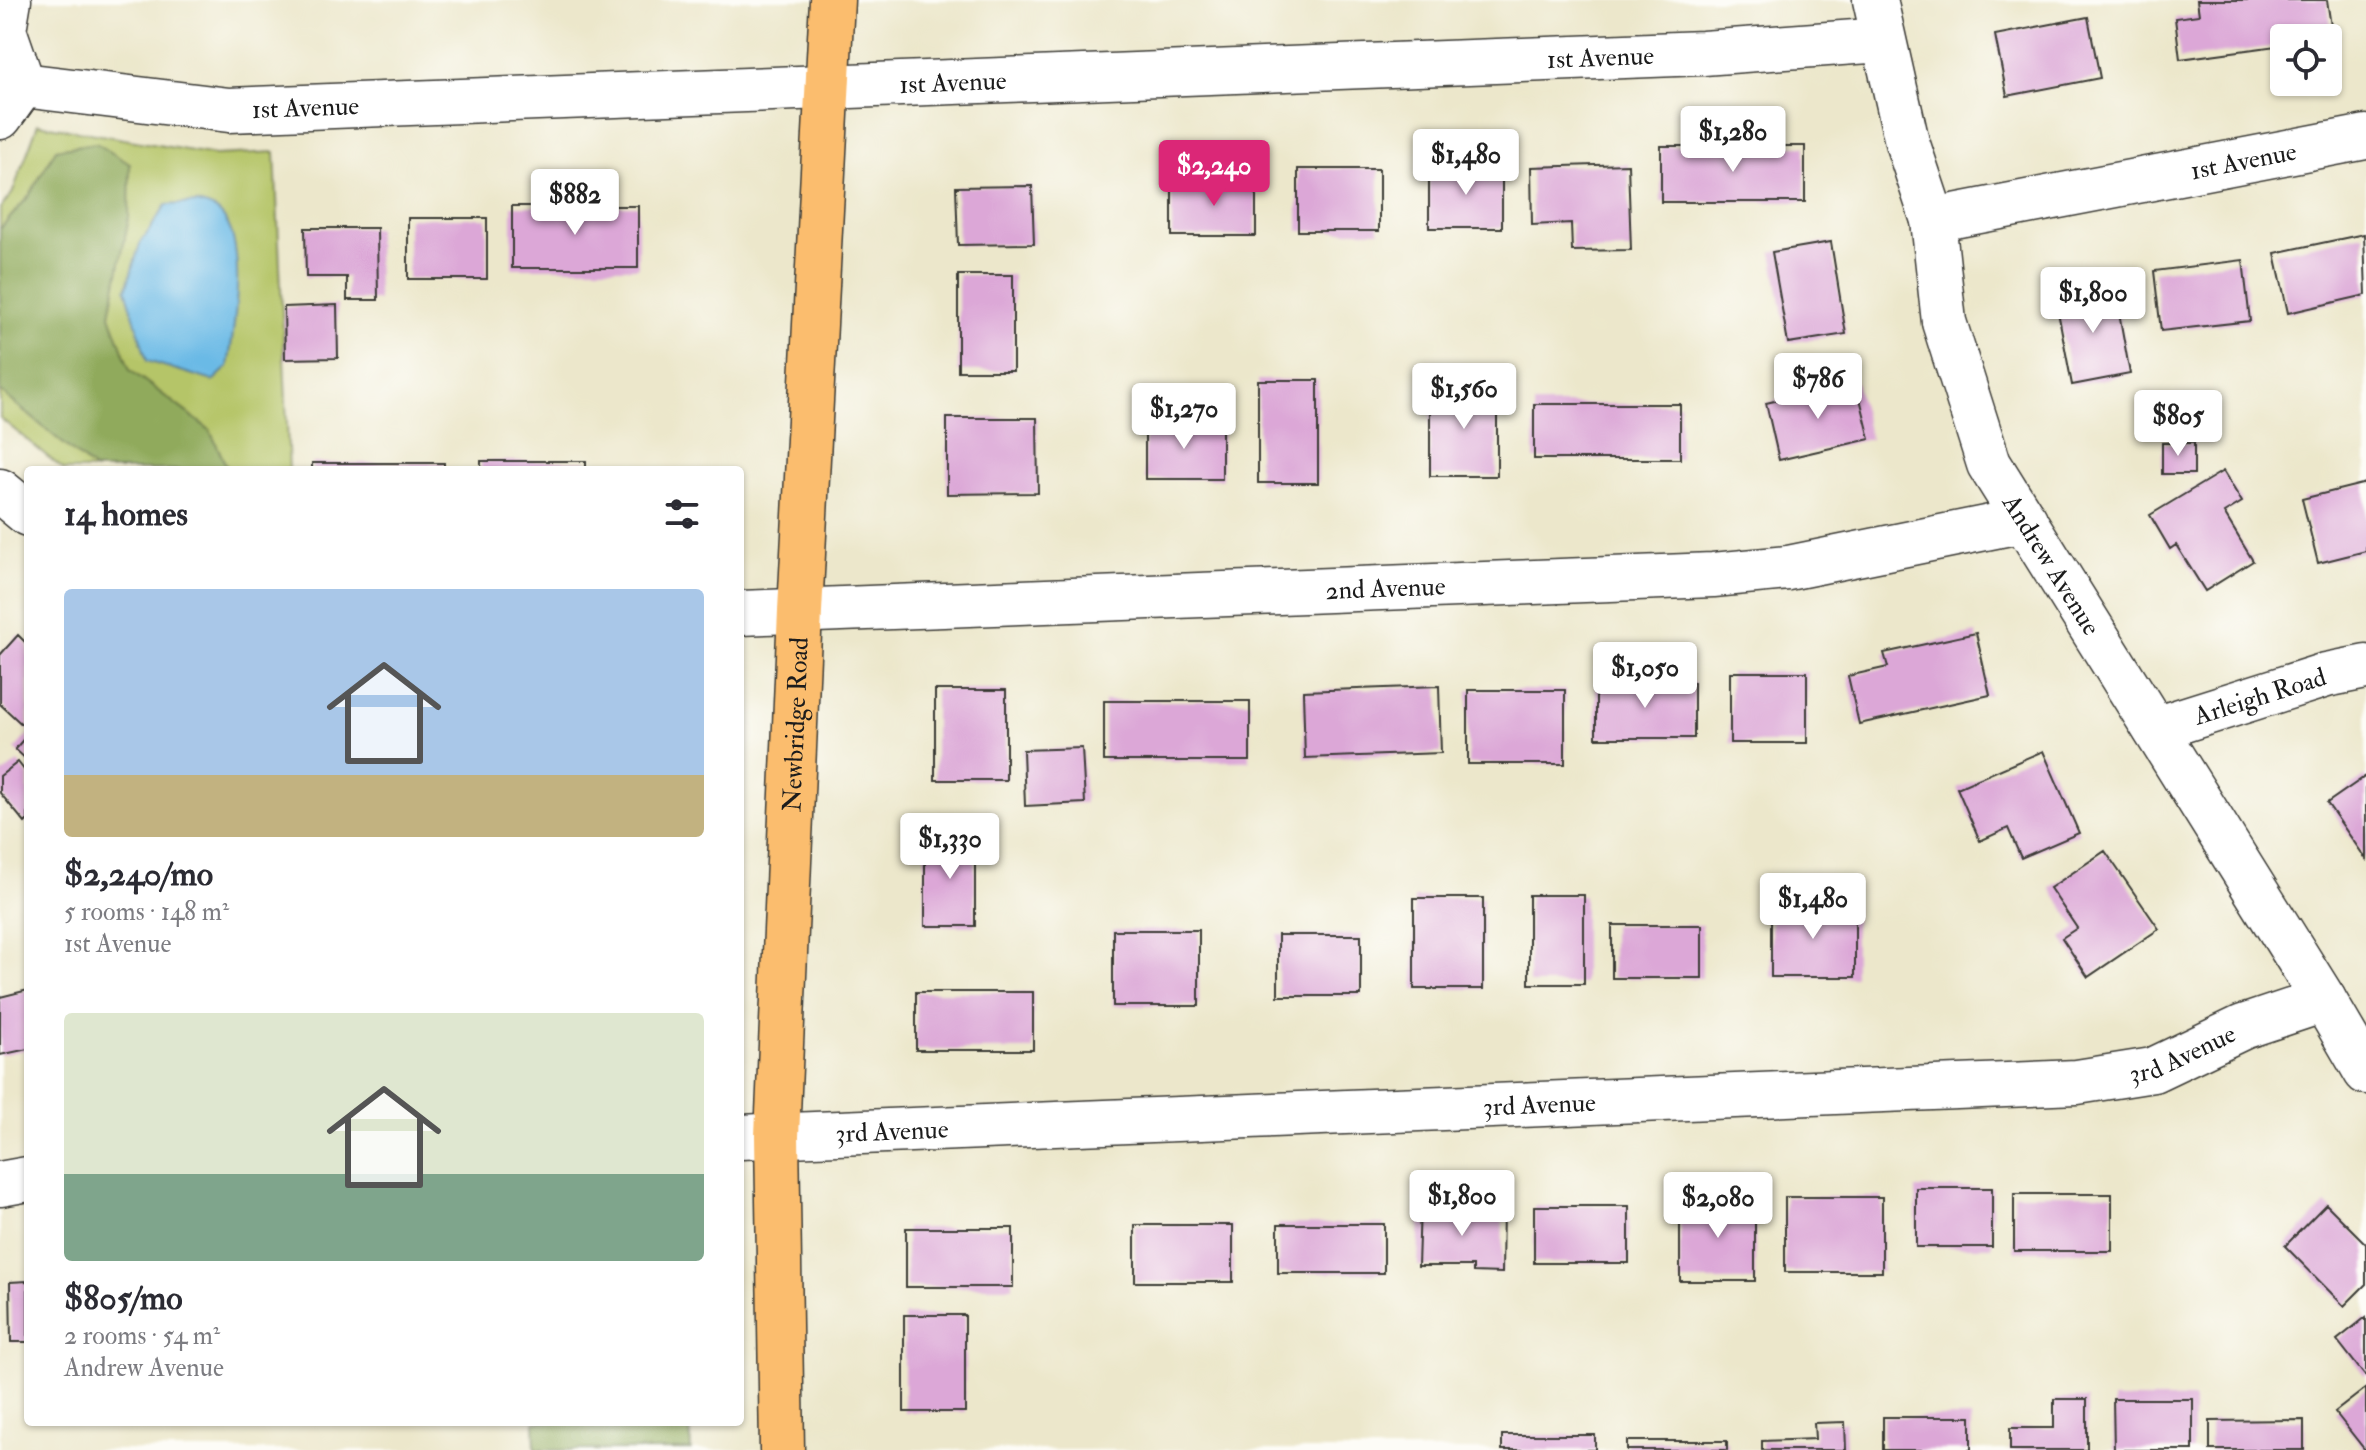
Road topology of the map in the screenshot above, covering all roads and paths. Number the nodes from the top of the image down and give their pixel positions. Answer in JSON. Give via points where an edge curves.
{"nodes":[{"id":1,"x":9,"y":0,"type":"edge"},
{"id":2,"x":832,"y":0,"type":"edge"},
{"id":3,"x":1879,"y":20,"type":"edge"},
{"id":4,"x":828,"y":85,"type":"junction"},
{"id":5,"x":11,"y":101,"type":"edge"},
{"id":6,"x":2366,"y":137,"type":"edge"},
{"id":7,"x":1933,"y":220,"type":"junction"},
{"id":8,"x":0,"y":491,"type":"edge"},
{"id":9,"x":24,"y":511,"type":"edge"},
{"id":10,"x":2025,"y":520,"type":"junction"},
{"id":11,"x":800,"y":611,"type":"junction"},
{"id":12,"x":744,"y":613,"type":"edge"},
{"id":13,"x":2366,"y":667,"type":"edge"},
{"id":14,"x":2155,"y":729,"type":"junction"},
{"id":15,"x":2324,"y":1000,"type":"junction"},
{"id":16,"x":2366,"y":1072,"type":"edge"},
{"id":17,"x":758,"y":1136,"type":"edge"},
{"id":18,"x":24,"y":1180,"type":"edge"},
{"id":19,"x":0,"y":1184,"type":"edge"},
{"id":20,"x":782,"y":1450,"type":"edge"}],
"edges":[{"from":1,"to":5,"type":"street","via":[[4,30]]},
{"from":2,"to":4,"type":"main road","name":"Newbridge Road"},
{"from":3,"to":4,"type":"street","name":"1st Avenue","via":[[1703,53]]},
{"from":3,"to":7,"type":"street","name":"Andrew Avenue","via":[[1907,142]]},
{"from":4,"to":5,"type":"street","name":"1st Avenue","via":[[229,110]]},
{"from":4,"to":11,"type":"main road","name":"Newbridge Road"},
{"from":6,"to":7,"type":"street","name":"1st Avenue"},
{"from":7,"to":10,"type":"street","name":"Andrew Avenue","via":[[1944,322],[1989,464]]},
{"from":8,"to":9,"type":"street"},
{"from":10,"to":11,"type":"street","name":"2nd Avenue","via":[[1788,568],[1713,575]]},
{"from":10,"to":14,"type":"street","name":"Andrew Avenue"},
{"from":11,"to":12,"type":"street","name":"2nd Avenue"},
{"from":11,"to":17,"type":"main road","name":"Newbridge Road"},
{"from":13,"to":14,"type":"street","name":"Arleigh Road"},
{"from":14,"to":15,"type":"street","name":"Andrew Avenue"},
{"from":15,"to":16,"type":"street","name":"Andrew Avenue"},
{"from":15,"to":17,"type":"street","name":"3rd Avenue","via":[[2243,1027],[2153,1070],[2077,1082]]},
{"from":17,"to":20,"type":"main road","name":"Newbridge Road"},
{"from":18,"to":19,"type":"street"}]}
